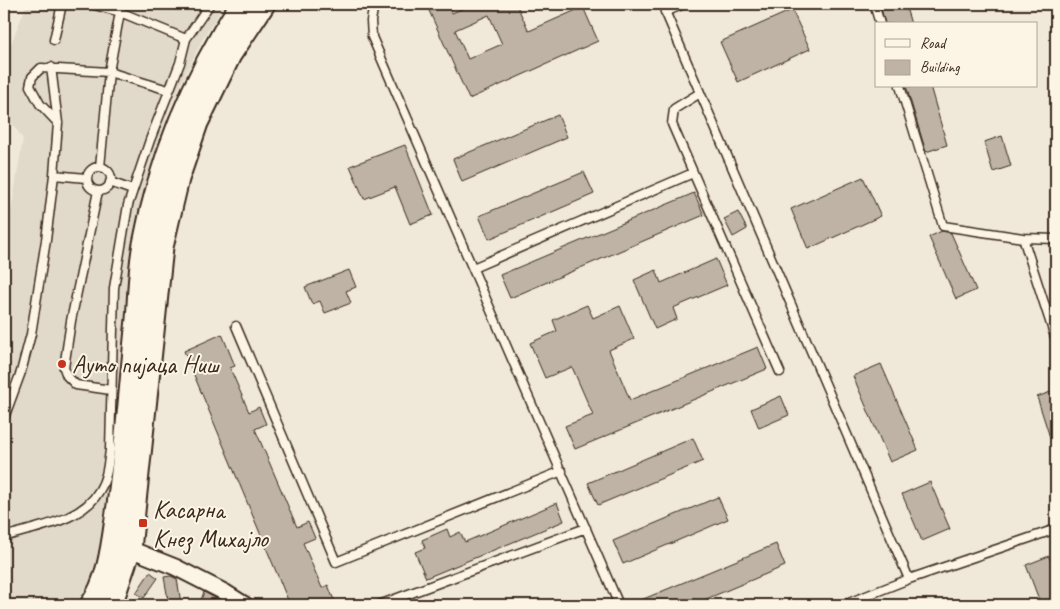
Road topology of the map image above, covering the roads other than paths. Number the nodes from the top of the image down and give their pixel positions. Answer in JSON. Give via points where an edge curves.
{"nodes":[{"id":1,"x":62,"y":4,"type":"edge"},
{"id":2,"x":91,"y":4,"type":"edge"},
{"id":3,"x":210,"y":4,"type":"edge"},
{"id":4,"x":241,"y":4,"type":"edge"},
{"id":5,"x":264,"y":4,"type":"edge"},
{"id":6,"x":374,"y":4,"type":"edge"},
{"id":7,"x":684,"y":4,"type":"edge"},
{"id":8,"x":874,"y":4,"type":"edge"},
{"id":9,"x":663,"y":8,"type":"edge"},
{"id":10,"x":120,"y":12,"type":"junction"},
{"id":11,"x":879,"y":22,"type":"edge"},
{"id":12,"x":186,"y":39,"type":"junction"},
{"id":13,"x":54,"y":40,"type":"dead end"},
{"id":14,"x":51,"y":67,"type":"junction"},
{"id":15,"x":109,"y":72,"type":"junction"},
{"id":16,"x":901,"y":88,"type":"edge"},
{"id":17,"x":168,"y":90,"type":"junction"},
{"id":18,"x":700,"y":93,"type":"junction"},
{"id":19,"x":58,"y":123,"type":"junction"},
{"id":20,"x":100,"y":167,"type":"junction"},
{"id":21,"x":693,"y":173,"type":"junction"},
{"id":22,"x":54,"y":174,"type":"junction"},
{"id":23,"x":86,"y":178,"type":"junction"},
{"id":24,"x":110,"y":182,"type":"junction"},
{"id":25,"x":132,"y":190,"type":"junction"},
{"id":26,"x":98,"y":191,"type":"junction"},
{"id":27,"x":1023,"y":238,"type":"junction"},
{"id":28,"x":1056,"y":239,"type":"edge"},
{"id":29,"x":473,"y":268,"type":"junction"},
{"id":30,"x":236,"y":326,"type":"dead end"},
{"id":31,"x":1056,"y":340,"type":"edge"},
{"id":32,"x":780,"y":372,"type":"dead end"},
{"id":33,"x":111,"y":390,"type":"junction"},
{"id":34,"x":4,"y":418,"type":"edge"},
{"id":35,"x":562,"y":471,"type":"junction"},
{"id":36,"x":586,"y":528,"type":"junction"},
{"id":37,"x":1056,"y":529,"type":"edge"},
{"id":38,"x":4,"y":537,"type":"edge"},
{"id":39,"x":130,"y":550,"type":"junction"},
{"id":40,"x":909,"y":579,"type":"junction"},
{"id":41,"x":91,"y":605,"type":"edge"},
{"id":42,"x":111,"y":605,"type":"edge"},
{"id":43,"x":245,"y":605,"type":"edge"},
{"id":44,"x":379,"y":605,"type":"edge"},
{"id":45,"x":619,"y":605,"type":"edge"},
{"id":46,"x":843,"y":605,"type":"edge"}],
"edges":[{"from":1,"to":13,"type":"lane"},
{"from":2,"to":10,"type":"lane"},
{"from":3,"to":12,"type":"lane"},
{"from":4,"to":41,"type":"main road","via":[[213,47],[181,115],[160,176],[144,245],[121,484],[112,541],[103,580]]},
{"from":5,"to":39,"type":"main road","via":[[230,55],[201,115],[178,179],[162,247]]},
{"from":6,"to":29,"type":"lane","via":[[372,37]]},
{"from":7,"to":9,"type":"lane"},
{"from":8,"to":11,"type":"lane"},
{"from":9,"to":18,"type":"lane"},
{"from":10,"to":12,"type":"lane"},
{"from":10,"to":15,"type":"lane"},
{"from":12,"to":17,"type":"lane"},
{"from":14,"to":15,"type":"lane"},
{"from":14,"to":19,"type":"lane"},
{"from":14,"to":19,"type":"lane","via":[[36,72],[30,86],[40,104]]},
{"from":15,"to":17,"type":"lane"},
{"from":15,"to":20,"type":"lane"},
{"from":16,"to":27,"type":"lane","via":[[943,226]]},
{"from":17,"to":25,"type":"lane"},
{"from":18,"to":21,"type":"lane","via":[[674,109],[671,116]]},
{"from":18,"to":40,"type":"lane"},
{"from":19,"to":22,"type":"lane"},
{"from":20,"to":23,"type":"lane","via":[[90,171]]},
{"from":20,"to":24,"type":"lane","via":[[108,171]]},
{"from":21,"to":29,"type":"lane"},
{"from":21,"to":32,"type":"lane"},
{"from":22,"to":23,"type":"lane"},
{"from":22,"to":34,"type":"lane","via":[[32,334]]},
{"from":23,"to":26,"type":"lane","via":[[88,185]]},
{"from":24,"to":25,"type":"lane"},
{"from":24,"to":26,"type":"lane","via":[[106,189]]},
{"from":25,"to":33,"type":"lane","via":[[114,288]]},
{"from":26,"to":33,"type":"lane","via":[[64,368],[76,385]]},
{"from":27,"to":28,"type":"lane"},
{"from":27,"to":31,"type":"lane"},
{"from":29,"to":35,"type":"lane"},
{"from":30,"to":35,"type":"lane","via":[[336,562]]},
{"from":33,"to":38,"type":"lane","via":[[107,469],[97,495],[78,511],[58,521]]},
{"from":35,"to":36,"type":"lane"},
{"from":36,"to":44,"type":"lane"},
{"from":36,"to":45,"type":"lane"},
{"from":37,"to":40,"type":"lane"},
{"from":39,"to":42,"type":"main road"},
{"from":39,"to":43,"type":"street","via":[[175,567]]},
{"from":40,"to":46,"type":"lane"}]}
